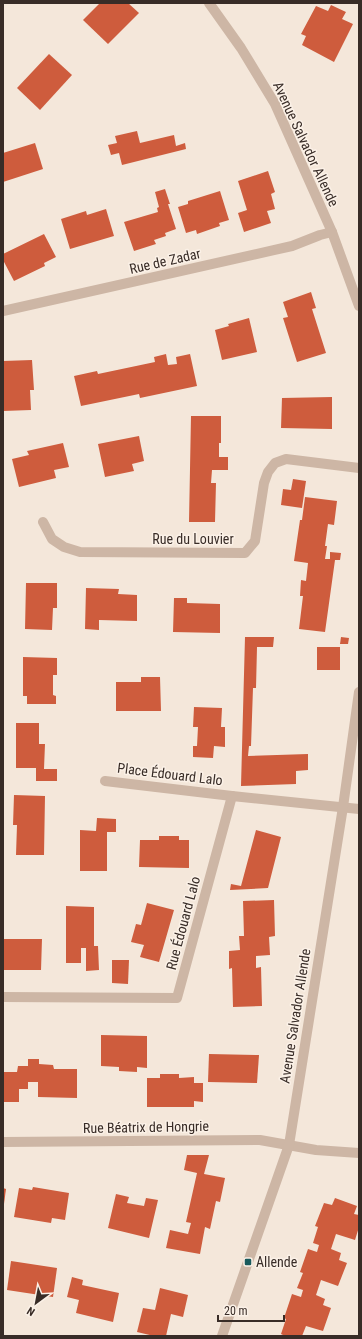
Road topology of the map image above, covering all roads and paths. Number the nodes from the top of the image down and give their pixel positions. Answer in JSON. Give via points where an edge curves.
{"nodes":[{"id":1,"x":209,"y":3,"type":"edge"},
{"id":2,"x":332,"y":232,"type":"junction"},
{"id":3,"x":359,"y":306,"type":"edge"},
{"id":4,"x":3,"y":311,"type":"edge"},
{"id":5,"x":359,"y":468,"type":"edge"},
{"id":6,"x":43,"y":522,"type":"dead end"},
{"id":7,"x":359,"y":692,"type":"edge"},
{"id":8,"x":105,"y":781,"type":"dead end"},
{"id":9,"x":232,"y":796,"type":"junction"},
{"id":10,"x":343,"y":807,"type":"junction"},
{"id":11,"x":359,"y":809,"type":"edge"},
{"id":12,"x":3,"y":997,"type":"edge"},
{"id":13,"x":3,"y":1142,"type":"edge"},
{"id":14,"x":289,"y":1145,"type":"junction"},
{"id":15,"x":359,"y":1153,"type":"edge"},
{"id":16,"x":222,"y":1336,"type":"edge"}],
"edges":[{"from":1,"to":2,"type":"street","name":"Avenue Salvador Allende","via":[[241,48],[275,104]]},
{"from":2,"to":3,"type":"street","name":"Avenue Salvador Allende"},
{"from":2,"to":4,"type":"street","name":"Rue de Zadar","via":[[292,246]]},
{"from":5,"to":6,"type":"street","name":"Rue du Louvier","via":[[286,459],[275,463],[264,483],[255,541],[244,553],[80,552],[64,547],[52,539]]},
{"from":7,"to":10,"type":"street","name":"Avenue Salvador Allende"},
{"from":8,"to":9,"type":"street","name":"Place Édouard Lalo"},
{"from":9,"to":10,"type":"street"},
{"from":9,"to":12,"type":"street","name":"Rue Édouard Lalo","via":[[177,998]]},
{"from":10,"to":11,"type":"street"},
{"from":10,"to":14,"type":"street","name":"Avenue Salvador Allende"},
{"from":13,"to":14,"type":"street","name":"Rue Béatrix de Hongrie","via":[[260,1140]]},
{"from":14,"to":15,"type":"street","name":"Rue Béatrix de Hongrie"},
{"from":14,"to":16,"type":"street","name":"Avenue Salvador Allende"}]}
